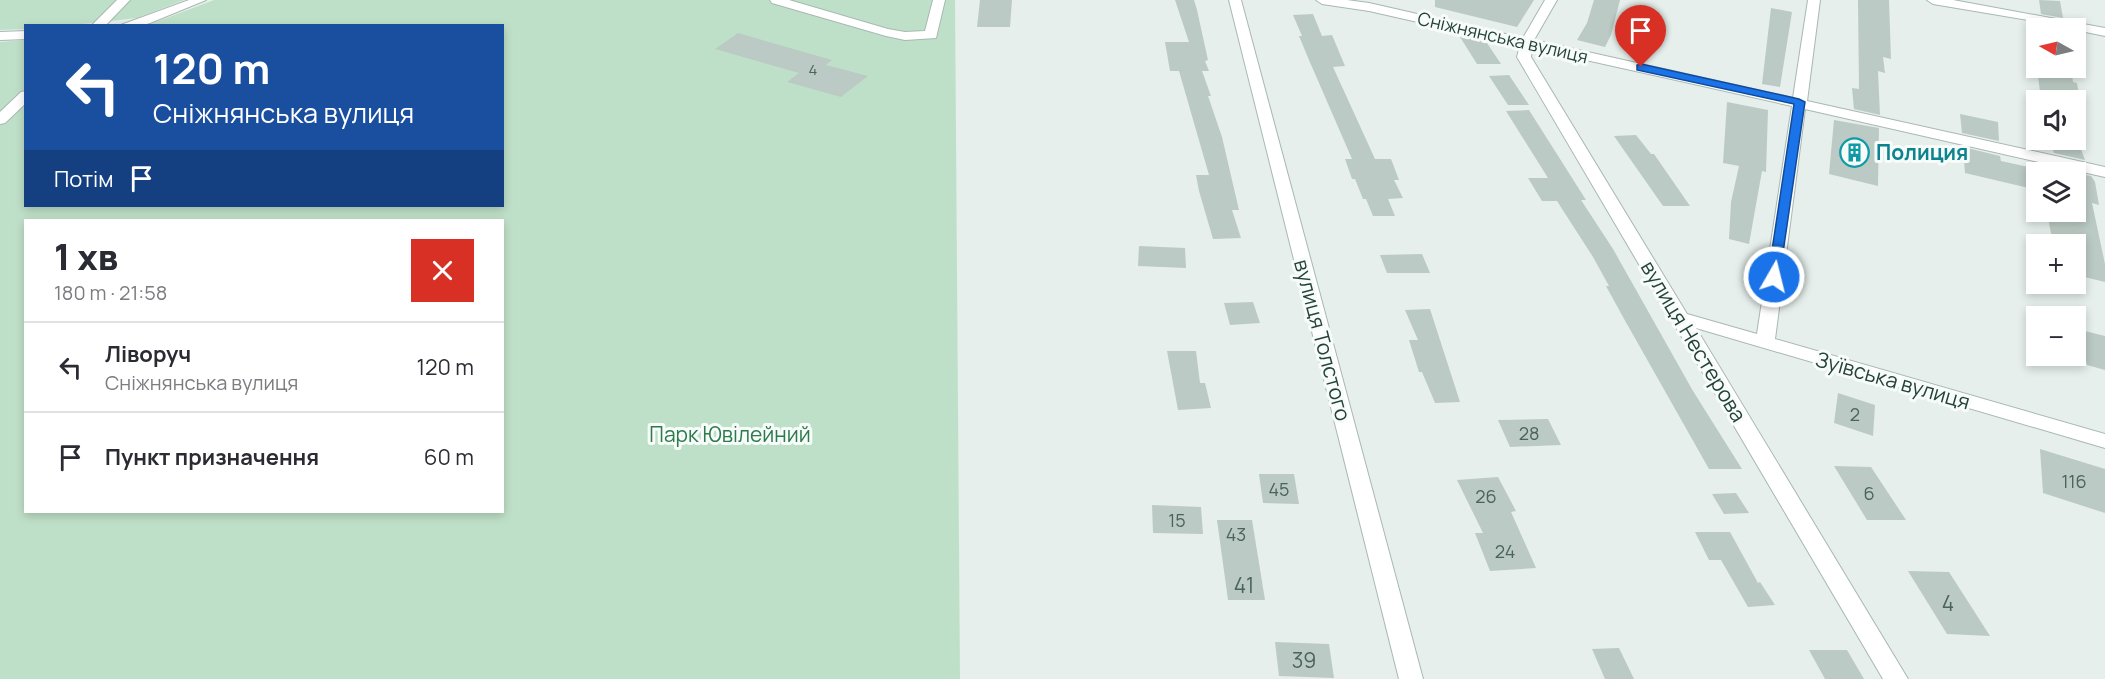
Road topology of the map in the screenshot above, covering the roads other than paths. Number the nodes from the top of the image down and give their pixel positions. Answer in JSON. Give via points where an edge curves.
{"nodes":[{"id":1,"x":124,"y":0,"type":"edge"},
{"id":2,"x":200,"y":0,"type":"edge"},
{"id":3,"x":776,"y":0,"type":"edge"},
{"id":4,"x":939,"y":0,"type":"edge"},
{"id":5,"x":1234,"y":0,"type":"edge"},
{"id":6,"x":1322,"y":0,"type":"edge"},
{"id":7,"x":1551,"y":0,"type":"edge"},
{"id":8,"x":1814,"y":0,"type":"edge"},
{"id":9,"x":1933,"y":0,"type":"edge"},
{"id":10,"x":1385,"y":5,"type":"edge"},
{"id":11,"x":99,"y":24,"type":"edge"},
{"id":12,"x":131,"y":24,"type":"edge"},
{"id":13,"x":2105,"y":32,"type":"edge"},
{"id":14,"x":24,"y":35,"type":"edge"},
{"id":15,"x":0,"y":36,"type":"edge"},
{"id":16,"x":1527,"y":42,"type":"junction"},
{"id":17,"x":24,"y":97,"type":"edge"},
{"id":18,"x":1799,"y":102,"type":"junction"},
{"id":19,"x":0,"y":120,"type":"edge"},
{"id":20,"x":2105,"y":172,"type":"edge"},
{"id":21,"x":1681,"y":318,"type":"junction"},
{"id":22,"x":1765,"y":343,"type":"junction"},
{"id":23,"x":2105,"y":441,"type":"edge"},
{"id":24,"x":1411,"y":679,"type":"edge"},
{"id":25,"x":1896,"y":679,"type":"edge"}],
"edges":[{"from":1,"to":11,"type":"street"},
{"from":2,"to":12,"type":"street"},
{"from":3,"to":4,"type":"street","via":[[905,36],[931,34]]},
{"from":5,"to":24,"type":"street","name":"вулиця Толстого"},
{"from":6,"to":10,"type":"street","name":"Сніжнянська вулиця"},
{"from":7,"to":16,"type":"street"},
{"from":8,"to":18,"type":"street"},
{"from":9,"to":13,"type":"street"},
{"from":10,"to":16,"type":"street","name":"Сніжнянська вулиця"},
{"from":14,"to":15,"type":"street"},
{"from":16,"to":18,"type":"street","name":"Сніжнянська вулиця"},
{"from":16,"to":21,"type":"street","name":"вулиця Нестерова","via":[[1524,57]]},
{"from":17,"to":19,"type":"street"},
{"from":18,"to":20,"type":"street","name":"Сніжнянська вулиця"},
{"from":18,"to":22,"type":"street"},
{"from":21,"to":22,"type":"street","name":"Зуївська вулиця"},
{"from":21,"to":25,"type":"street","name":"вулиця Нестерова"},
{"from":22,"to":23,"type":"street","name":"Зуївська вулиця"}]}
